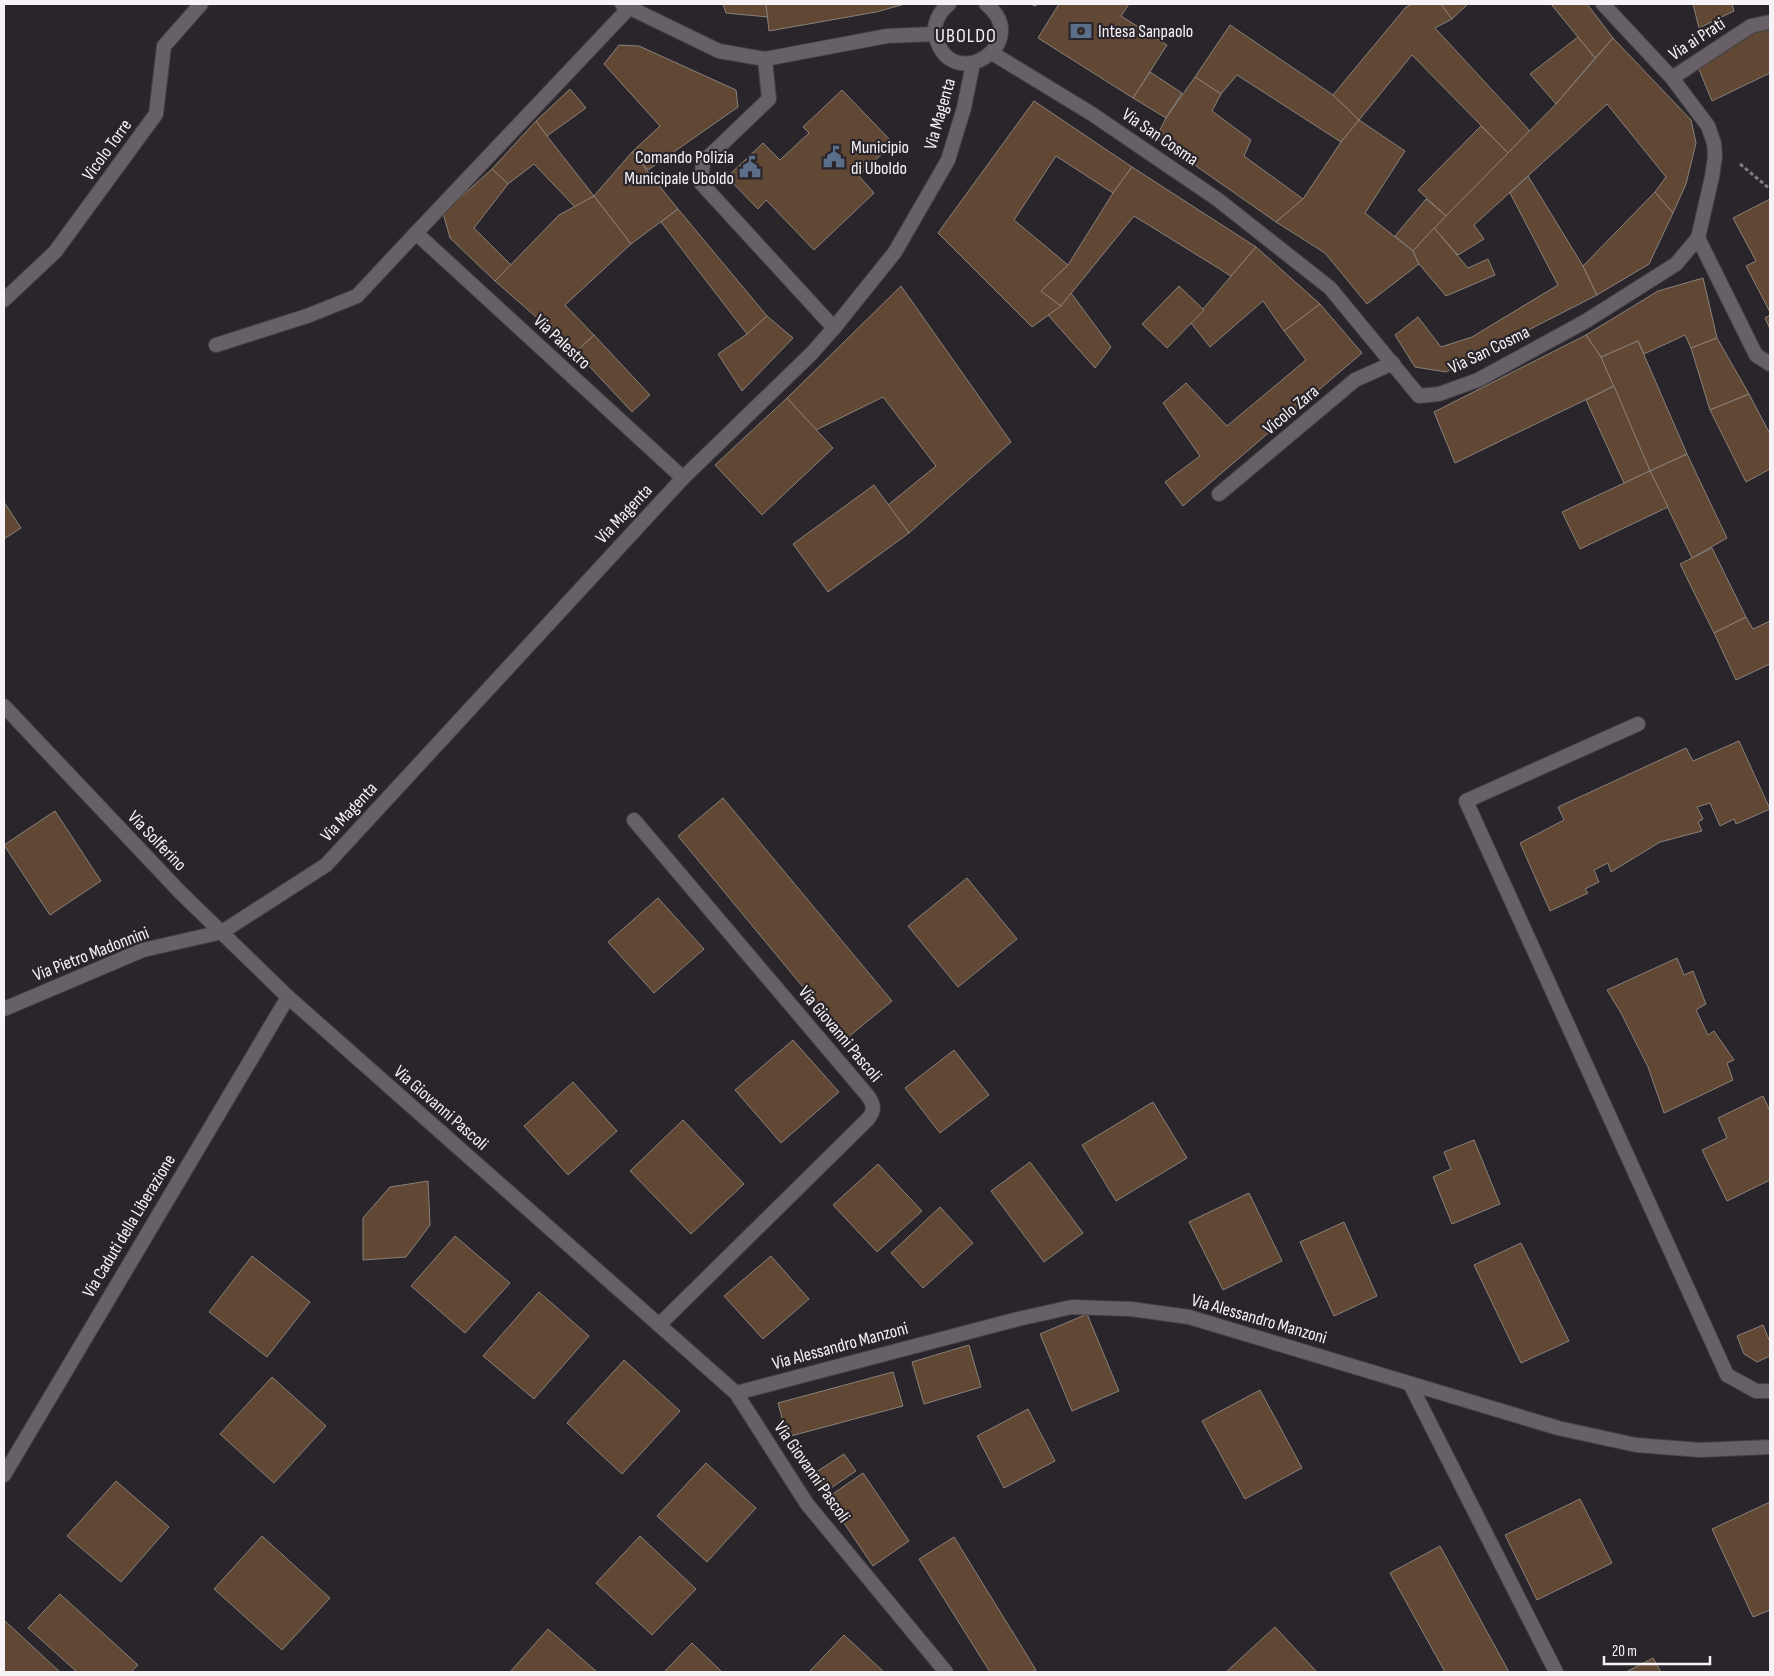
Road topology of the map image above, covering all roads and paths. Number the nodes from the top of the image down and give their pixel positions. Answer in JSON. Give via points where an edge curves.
{"nodes":[{"id":1,"x":201,"y":4,"type":"edge"},
{"id":2,"x":949,"y":4,"type":"edge"},
{"id":3,"x":988,"y":4,"type":"edge"},
{"id":4,"x":1603,"y":4,"type":"edge"},
{"id":5,"x":625,"y":6,"type":"edge"},
{"id":6,"x":1770,"y":22,"type":"edge"},
{"id":7,"x":935,"y":34,"type":"junction"},
{"id":8,"x":992,"y":53,"type":"junction"},
{"id":9,"x":764,"y":60,"type":"junction"},
{"id":10,"x":973,"y":63,"type":"junction"},
{"id":11,"x":1672,"y":78,"type":"junction"},
{"id":12,"x":1714,"y":143,"type":"junction"},
{"id":13,"x":1770,"y":189,"type":"edge"},
{"id":14,"x":416,"y":234,"type":"junction"},
{"id":15,"x":1698,"y":238,"type":"junction"},
{"id":16,"x":4,"y":300,"type":"edge"},
{"id":17,"x":834,"y":328,"type":"junction"},
{"id":18,"x":216,"y":345,"type":"dead end"},
{"id":19,"x":1393,"y":363,"type":"junction"},
{"id":20,"x":1770,"y":364,"type":"edge"},
{"id":21,"x":683,"y":478,"type":"junction"},
{"id":22,"x":1220,"y":494,"type":"dead end"},
{"id":23,"x":4,"y":706,"type":"edge"},
{"id":24,"x":1638,"y":724,"type":"dead end"},
{"id":25,"x":634,"y":820,"type":"dead end"},
{"id":26,"x":222,"y":932,"type":"junction"},
{"id":27,"x":288,"y":997,"type":"junction"},
{"id":28,"x":4,"y":1009,"type":"edge"},
{"id":29,"x":659,"y":1325,"type":"junction"},
{"id":30,"x":1410,"y":1384,"type":"junction"},
{"id":31,"x":1770,"y":1391,"type":"edge"},
{"id":32,"x":736,"y":1393,"type":"junction"},
{"id":33,"x":1770,"y":1447,"type":"edge"},
{"id":34,"x":4,"y":1475,"type":"edge"},
{"id":35,"x":946,"y":1672,"type":"edge"},
{"id":36,"x":1556,"y":1672,"type":"edge"}],
"edges":[{"from":1,"to":16,"type":"street","name":"Vicolo Torre","via":[[164,46],[156,114],[56,252]]},
{"from":2,"to":7,"type":"street","via":[[940,13]]},
{"from":3,"to":8,"type":"street","via":[[995,12],[1000,28],[998,44]]},
{"from":4,"to":11,"type":"street","name":"Via San Cosma"},
{"from":5,"to":9,"type":"street","via":[[719,51]]},
{"from":5,"to":14,"type":"street"},
{"from":6,"to":11,"type":"street","name":"Via ai Prati","via":[[1751,26]]},
{"from":7,"to":9,"type":"street","via":[[887,36]]},
{"from":7,"to":10,"type":"street","via":[[943,53],[952,60]]},
{"from":8,"to":10,"type":"street"},
{"from":8,"to":19,"type":"street","name":"Via San Cosma","via":[[1092,114],[1217,199],[1330,288]]},
{"from":9,"to":17,"type":"street","via":[[769,99],[703,162],[701,183]]},
{"from":10,"to":17,"type":"street","name":"Via Magenta","via":[[964,108],[948,160],[895,252]]},
{"from":11,"to":12,"type":"street","name":"Via San Cosma","via":[[1708,126]]},
{"from":12,"to":13,"type":"path"},
{"from":12,"to":15,"type":"street","name":"Via San Cosma","via":[[1712,177]]},
{"from":14,"to":18,"type":"street","via":[[357,296]]},
{"from":14,"to":21,"type":"street","name":"Via Palestro"},
{"from":15,"to":19,"type":"street","name":"Via San Cosma","via":[[1676,264],[1586,321],[1478,380],[1439,394],[1419,396]]},
{"from":15,"to":20,"type":"street","via":[[1756,355]]},
{"from":17,"to":21,"type":"street","name":"Via Magenta"},
{"from":19,"to":22,"type":"street","name":"Vicolo Zara","via":[[1355,380]]},
{"from":21,"to":26,"type":"street","name":"Via Magenta","via":[[326,864]]},
{"from":23,"to":26,"type":"street","name":"Via Solferino"},
{"from":24,"to":31,"type":"street","via":[[1466,801],[1727,1375],[1756,1391]]},
{"from":25,"to":29,"type":"street","name":"Via Giovanni Pascoli","via":[[873,1102],[874,1108],[868,1119]]},
{"from":26,"to":27,"type":"street","name":"Via Solferino"},
{"from":26,"to":28,"type":"street","name":"Via Pietro Madonnini","via":[[143,950]]},
{"from":27,"to":29,"type":"street","name":"Via Giovanni Pascoli"},
{"from":27,"to":34,"type":"street","name":"Via Caduti della Liberazione"},
{"from":29,"to":32,"type":"street","name":"Via Giovanni Pascoli"},
{"from":30,"to":32,"type":"street","name":"Via Alessandro Manzoni","via":[[1189,1317],[1131,1309],[1072,1308],[1018,1319]]},
{"from":30,"to":33,"type":"street","name":"Via Alessandro Manzoni","via":[[1558,1428],[1636,1446],[1700,1450]]},
{"from":30,"to":36,"type":"street"},
{"from":32,"to":35,"type":"street","name":"Via Giovanni Pascoli","via":[[807,1504]]}]}
